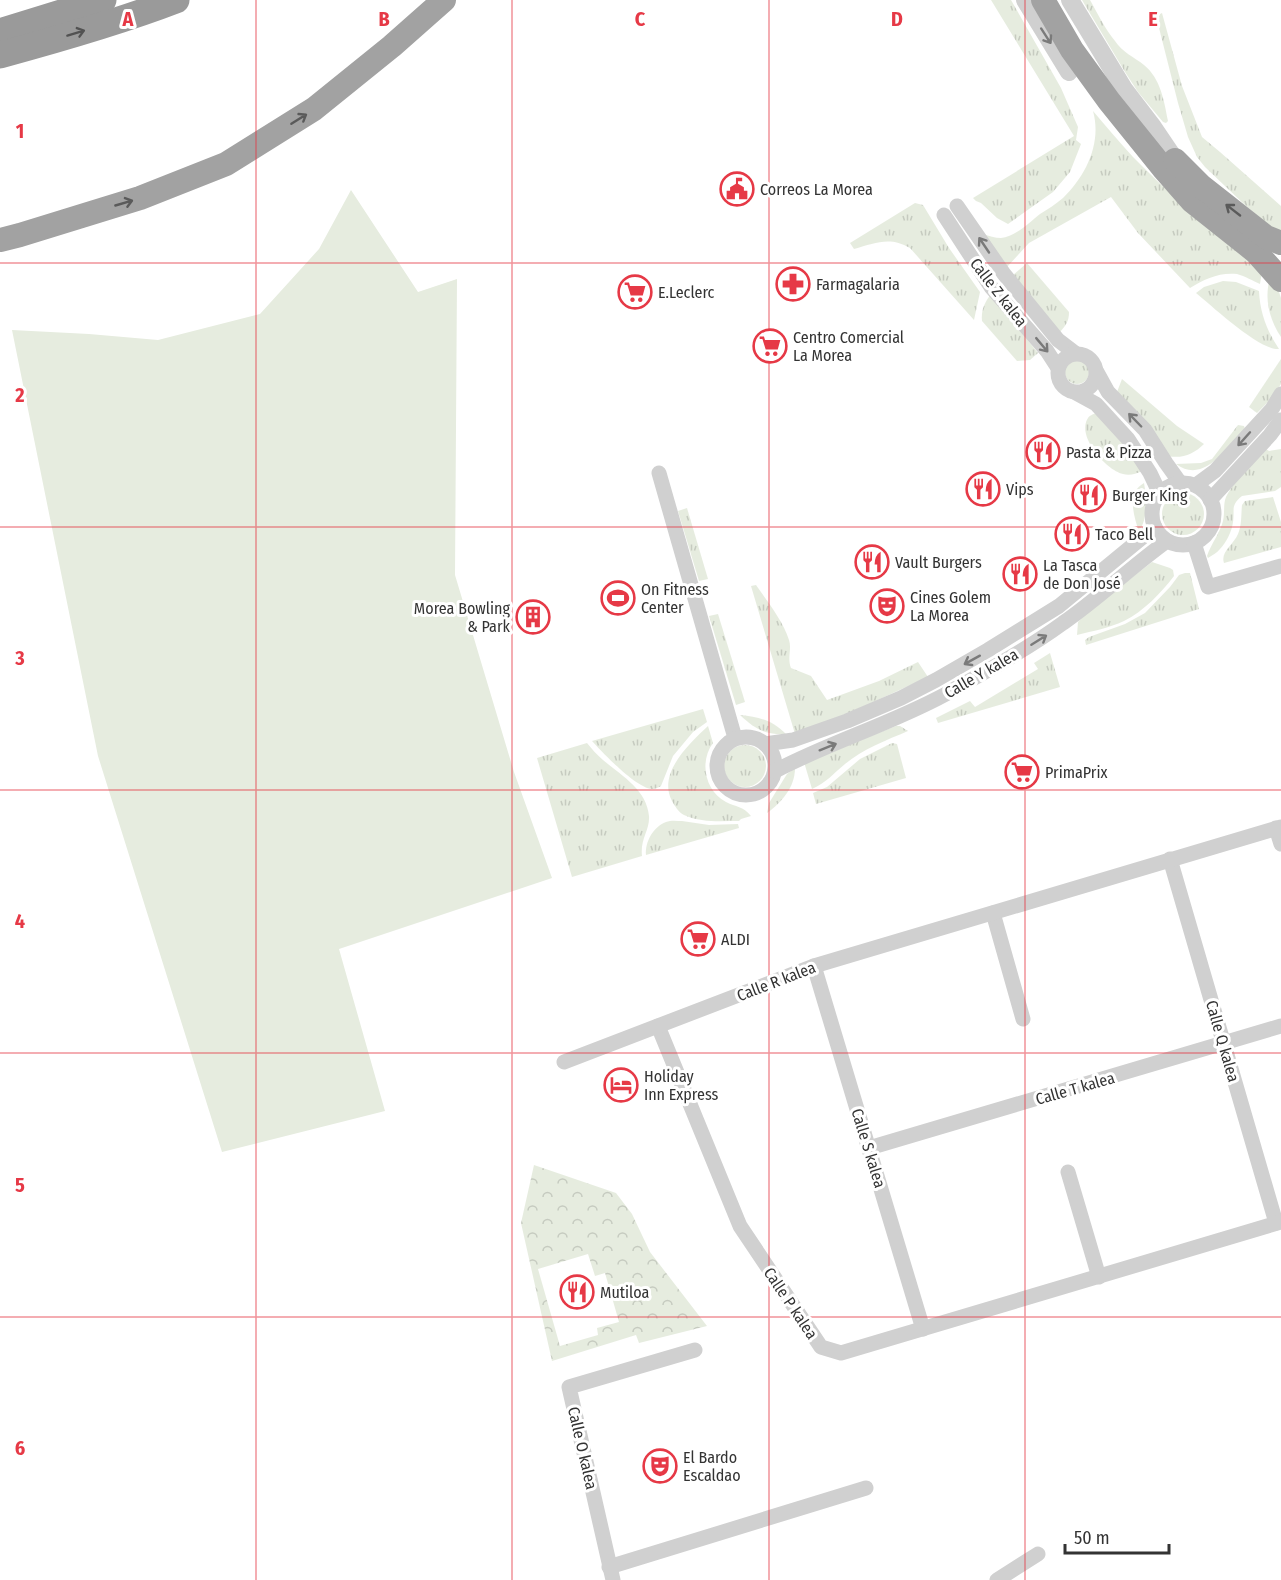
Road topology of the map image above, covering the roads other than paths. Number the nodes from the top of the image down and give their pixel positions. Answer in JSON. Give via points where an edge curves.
{"nodes":[{"id":1,"x":103,"y":0,"type":"edge"},
{"id":2,"x":177,"y":0,"type":"edge"},
{"id":3,"x":444,"y":0,"type":"edge"},
{"id":4,"x":1024,"y":0,"type":"edge"},
{"id":5,"x":1043,"y":0,"type":"edge"},
{"id":6,"x":1052,"y":0,"type":"edge"},
{"id":7,"x":1070,"y":0,"type":"edge"},
{"id":8,"x":0,"y":33,"type":"edge"},
{"id":9,"x":43,"y":43,"type":"junction"},
{"id":10,"x":0,"y":55,"type":"edge"},
{"id":11,"x":0,"y":64,"type":"edge"},
{"id":12,"x":1070,"y":72,"type":"joint"},
{"id":13,"x":1176,"y":161,"type":"junction"},
{"id":14,"x":1192,"y":201,"type":"junction"},
{"id":15,"x":957,"y":206,"type":"dead end"},
{"id":16,"x":944,"y":215,"type":"dead end"},
{"id":17,"x":68,"y":220,"type":"junction"},
{"id":18,"x":0,"y":227,"type":"edge"},
{"id":19,"x":0,"y":240,"type":"edge"},
{"id":20,"x":1281,"y":243,"type":"edge"},
{"id":21,"x":1281,"y":280,"type":"edge"},
{"id":22,"x":1075,"y":353,"type":"junction"},
{"id":23,"x":1058,"y":368,"type":"junction"},
{"id":24,"x":1096,"y":372,"type":"junction"},
{"id":25,"x":1074,"y":392,"type":"junction"},
{"id":26,"x":1281,"y":394,"type":"edge"},
{"id":27,"x":1281,"y":420,"type":"edge"},
{"id":28,"x":659,"y":473,"type":"dead end"},
{"id":29,"x":1189,"y":484,"type":"junction"},
{"id":30,"x":1160,"y":494,"type":"junction"},
{"id":31,"x":1210,"y":500,"type":"junction"},
{"id":32,"x":1155,"y":527,"type":"junction"},
{"id":33,"x":1167,"y":541,"type":"junction"},
{"id":34,"x":1194,"y":543,"type":"junction"},
{"id":35,"x":1281,"y":566,"type":"edge"},
{"id":36,"x":735,"y":738,"type":"junction"},
{"id":37,"x":765,"y":744,"type":"junction"},
{"id":38,"x":775,"y":771,"type":"junction"},
{"id":39,"x":1279,"y":828,"type":"edge"},
{"id":40,"x":1281,"y":844,"type":"edge"},
{"id":41,"x":1170,"y":859,"type":"junction"},
{"id":42,"x":993,"y":913,"type":"junction"},
{"id":43,"x":814,"y":966,"type":"junction"},
{"id":44,"x":1023,"y":1019,"type":"dead end"},
{"id":45,"x":658,"y":1026,"type":"junction"},
{"id":46,"x":1281,"y":1026,"type":"edge"},
{"id":47,"x":1224,"y":1044,"type":"junction"},
{"id":48,"x":564,"y":1062,"type":"dead end"},
{"id":49,"x":869,"y":1148,"type":"junction"},
{"id":50,"x":1068,"y":1172,"type":"dead end"},
{"id":51,"x":1279,"y":1223,"type":"edge"},
{"id":52,"x":1099,"y":1276,"type":"junction"},
{"id":53,"x":923,"y":1329,"type":"junction"},
{"id":54,"x":695,"y":1350,"type":"dead end"},
{"id":55,"x":866,"y":1488,"type":"dead end"},
{"id":56,"x":1038,"y":1554,"type":"dead end"},
{"id":57,"x":611,"y":1573,"type":"edge"},
{"id":58,"x":998,"y":1580,"type":"edge"}],
"edges":[{"from":1,"to":8,"type":"highway"},
{"from":9,"to":2,"type":"highway","one_way":true},
{"from":17,"to":3,"type":"highway","one_way":true,"via":[[141,198],[226,164],[314,109]]},
{"from":4,"to":12,"type":"street","one_way":true},
{"from":5,"to":14,"type":"highway","via":[[1072,50],[1109,101]]},
{"from":6,"to":13,"type":"highway","via":[[1114,93],[1146,133]]},
{"from":7,"to":13,"type":"street","via":[[1124,89]]},
{"from":9,"to":10,"type":"highway"},
{"from":9,"to":11,"type":"highway"},
{"from":12,"to":14,"type":"highway","via":[[1100,112],[1158,175]]},
{"from":20,"to":13,"type":"highway","one_way":true,"via":[[1266,237]]},
{"from":14,"to":21,"type":"highway","via":[[1256,252]]},
{"from":22,"to":15,"type":"street","name":"Calle Z kalea","one_way":true,"via":[[1058,340],[1018,291]]},
{"from":16,"to":23,"type":"street","name":"Calle Z kalea","one_way":true,"via":[[991,287]]},
{"from":17,"to":18,"type":"highway"},
{"from":17,"to":19,"type":"highway"},
{"from":22,"to":23,"type":"street","via":[[1066,356]]},
{"from":22,"to":24,"type":"street","via":[[1091,359]]},
{"from":23,"to":25,"type":"street","via":[[1059,380]]},
{"from":24,"to":25,"type":"street","via":[[1090,388]]},
{"from":29,"to":24,"type":"street","one_way":true,"via":[[1166,463],[1145,430],[1108,392]]},
{"from":25,"to":30,"type":"street","via":[[1096,404],[1128,439]]},
{"from":26,"to":29,"type":"street","one_way":true,"via":[[1215,471]]},
{"from":27,"to":31,"type":"street"},
{"from":28,"to":36,"type":"street"},
{"from":29,"to":30,"type":"street","via":[[1173,485]]},
{"from":29,"to":31,"type":"street","via":[[1204,491]]},
{"from":30,"to":32,"type":"street","via":[[1153,510]]},
{"from":31,"to":34,"type":"street","via":[[1213,520],[1203,538]]},
{"from":32,"to":33,"type":"street"},
{"from":32,"to":37,"type":"street","name":"Calle Y kalea","one_way":true,"via":[[1059,606],[936,680],[847,721],[793,740]]},
{"from":33,"to":34,"type":"street"},
{"from":38,"to":33,"type":"street","name":"Calle Y kalea","one_way":true,"via":[[908,713],[997,665],[1065,622]]},
{"from":34,"to":35,"type":"street","via":[[1208,587]]},
{"from":36,"to":37,"type":"street","via":[[747,736]]},
{"from":36,"to":38,"type":"street","via":[[718,755],[716,766],[723,784],[735,793],[755,794],[769,784]]},
{"from":37,"to":38,"type":"street","via":[[772,752]]},
{"from":39,"to":40,"type":"street","name":"Calle R kalea"},
{"from":39,"to":41,"type":"street","name":"Calle R kalea"},
{"from":41,"to":42,"type":"street","name":"Calle R kalea"},
{"from":41,"to":47,"type":"street","name":"Calle Q kalea"},
{"from":42,"to":43,"type":"street","name":"Calle R kalea"},
{"from":42,"to":44,"type":"street"},
{"from":43,"to":45,"type":"street","name":"Calle R kalea"},
{"from":43,"to":49,"type":"street","name":"Calle S kalea"},
{"from":45,"to":48,"type":"street","name":"Calle R kalea"},
{"from":45,"to":53,"type":"street","name":"Calle P kalea","via":[[740,1226],[821,1347],[841,1353]]},
{"from":46,"to":47,"type":"street","name":"Calle T kalea"},
{"from":47,"to":49,"type":"street","name":"Calle T kalea"},
{"from":47,"to":51,"type":"street","name":"Calle Q kalea"},
{"from":49,"to":53,"type":"street","name":"Calle S kalea"},
{"from":50,"to":52,"type":"street"},
{"from":51,"to":52,"type":"street","name":"Calle P kalea"},
{"from":52,"to":53,"type":"street","name":"Calle P kalea"},
{"from":54,"to":57,"type":"street","name":"Calle O kalea","via":[[569,1387]]},
{"from":55,"to":57,"type":"street","name":"Calle O kalea"},
{"from":56,"to":58,"type":"street"}]}
